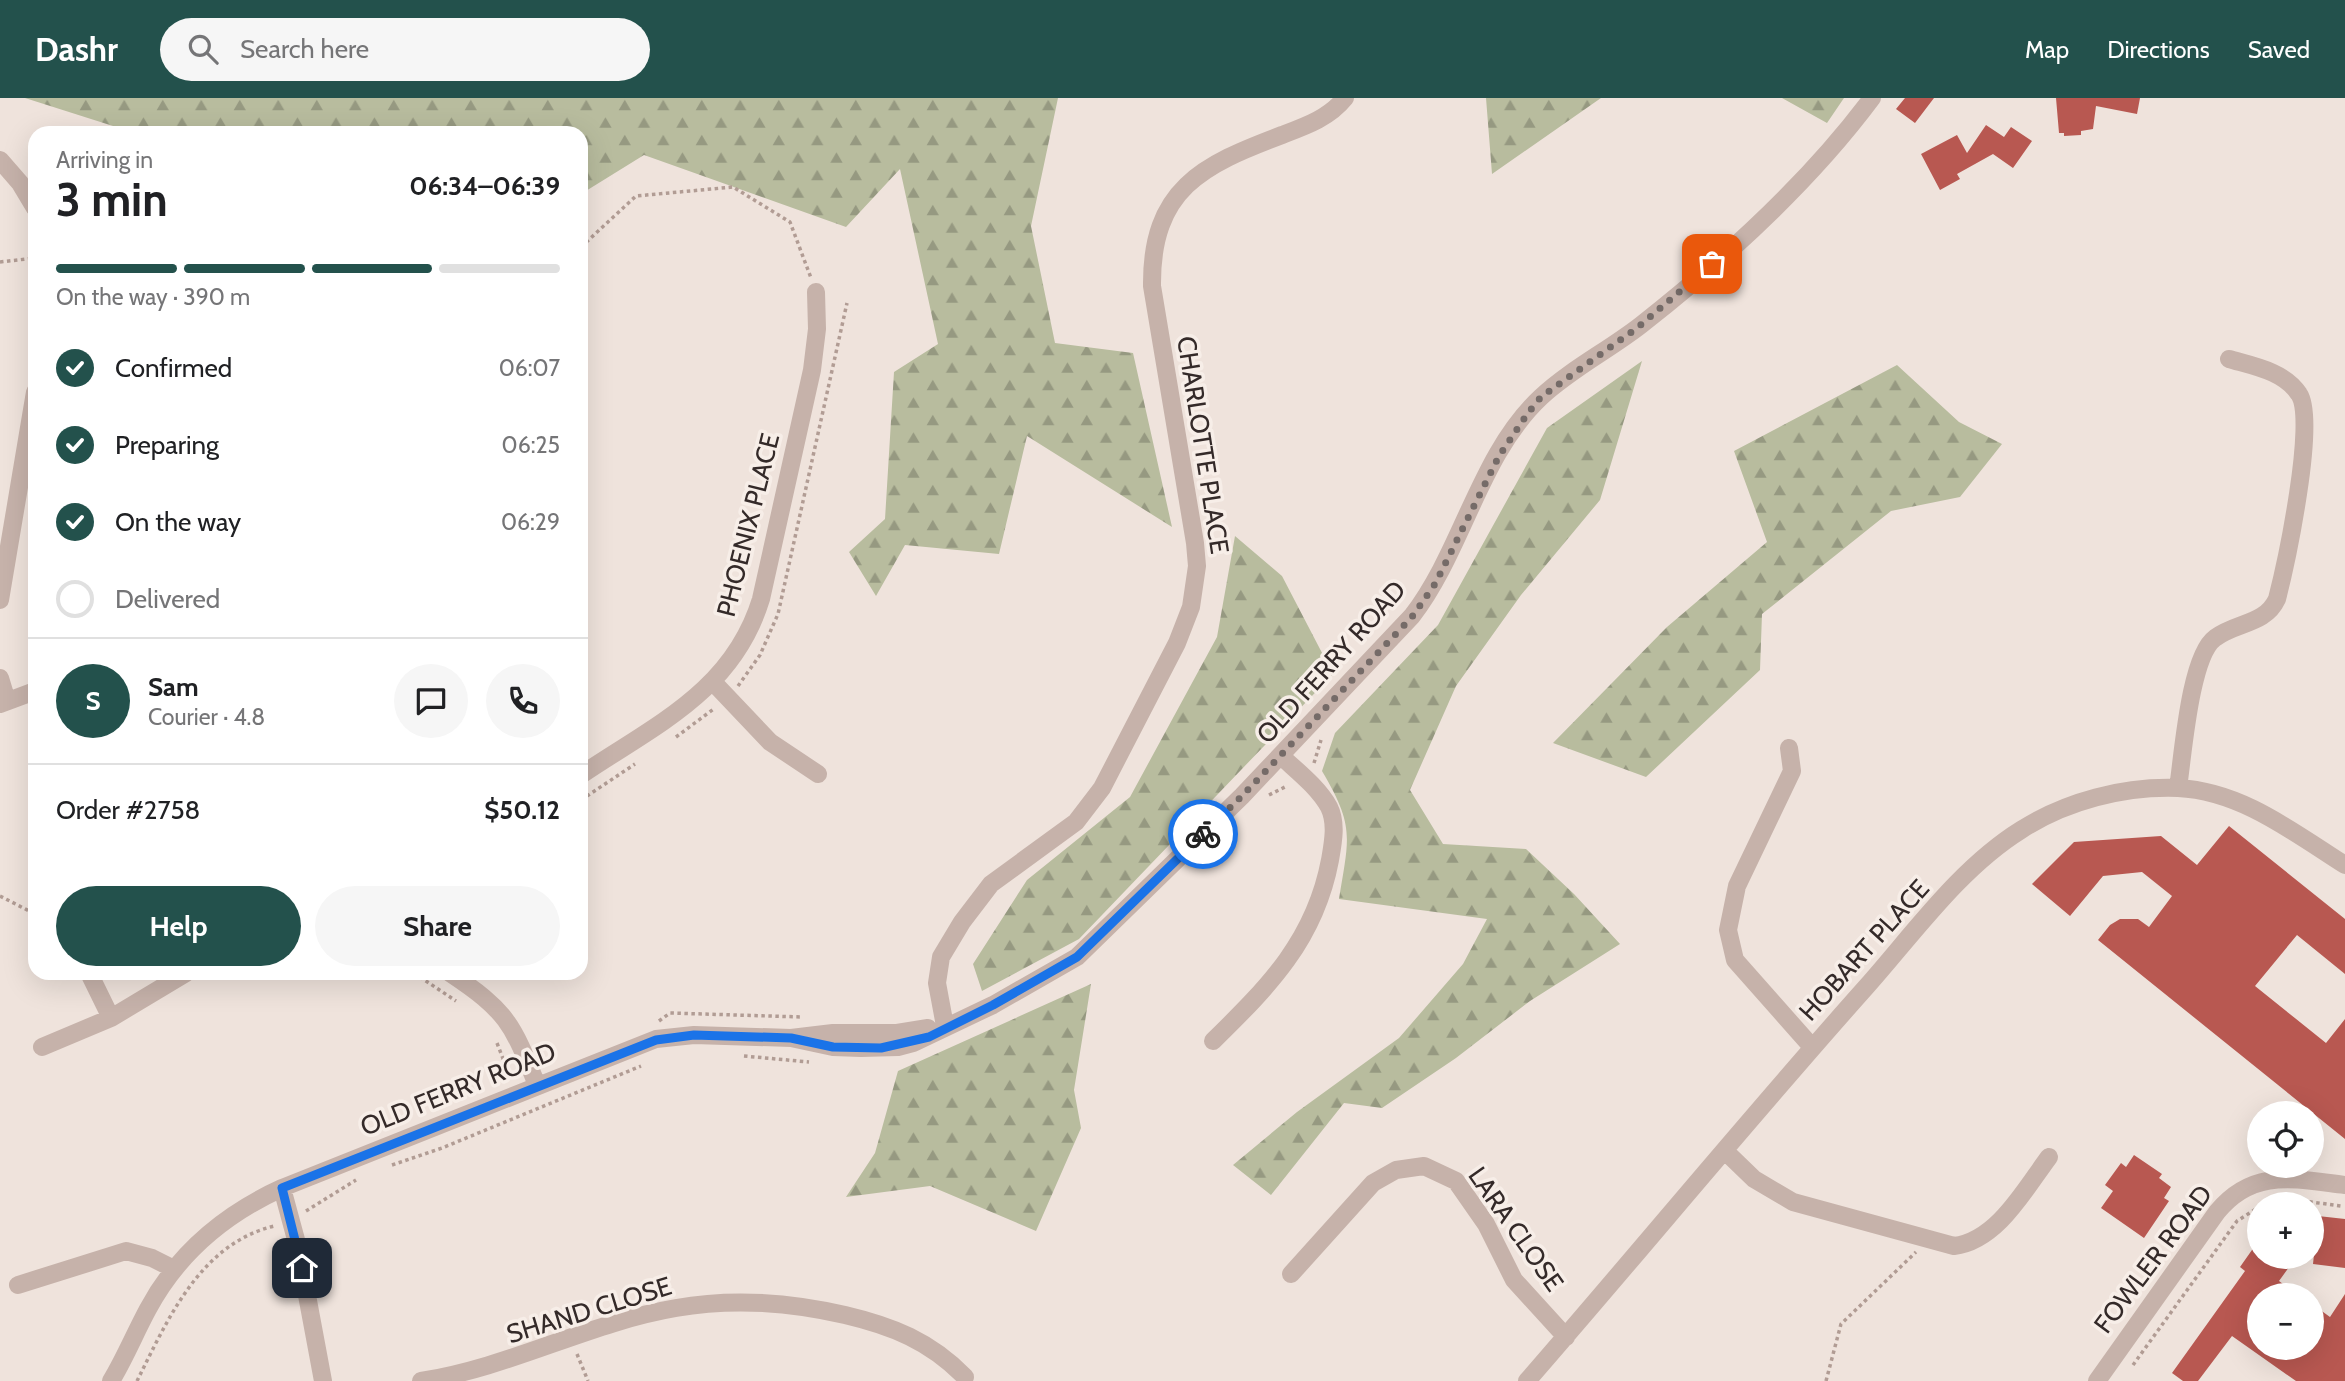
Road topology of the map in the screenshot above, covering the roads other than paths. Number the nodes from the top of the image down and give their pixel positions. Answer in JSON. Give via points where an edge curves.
{"nodes":[{"id":1,"x":1345,"y":98,"type":"edge"},
{"id":2,"x":1872,"y":98,"type":"edge"},
{"id":3,"x":0,"y":160,"type":"edge"},
{"id":4,"x":28,"y":196,"type":"edge"},
{"id":5,"x":816,"y":292,"type":"road end"},
{"id":6,"x":2229,"y":359,"type":"dead end"},
{"id":7,"x":28,"y":434,"type":"edge"},
{"id":8,"x":0,"y":600,"type":"edge"},
{"id":9,"x":0,"y":678,"type":"edge"},
{"id":10,"x":713,"y":683,"type":"junction"},
{"id":11,"x":28,"y":693,"type":"edge"},
{"id":12,"x":4,"y":702,"type":"edge"},
{"id":13,"x":1789,"y":748,"type":"dead end"},
{"id":14,"x":1281,"y":756,"type":"junction"},
{"id":15,"x":588,"y":770,"type":"edge"},
{"id":16,"x":818,"y":774,"type":"dead end"},
{"id":17,"x":2178,"y":788,"type":"junction"},
{"id":18,"x":2345,"y":865,"type":"edge"},
{"id":19,"x":92,"y":980,"type":"edge"},
{"id":20,"x":174,"y":980,"type":"edge"},
{"id":21,"x":459,"y":980,"type":"edge"},
{"id":22,"x":111,"y":1018,"type":"junction"},
{"id":23,"x":945,"y":1026,"type":"junction"},
{"id":24,"x":1213,"y":1041,"type":"dead end"},
{"id":25,"x":42,"y":1047,"type":"dead end"},
{"id":26,"x":1812,"y":1047,"type":"junction"},
{"id":27,"x":537,"y":1085,"type":"junction"},
{"id":28,"x":1725,"y":1151,"type":"junction"},
{"id":29,"x":2049,"y":1157,"type":"dead end"},
{"id":30,"x":2345,"y":1185,"type":"edge"},
{"id":31,"x":282,"y":1188,"type":"junction"},
{"id":32,"x":174,"y":1269,"type":"junction"},
{"id":33,"x":1291,"y":1274,"type":"dead end"},
{"id":34,"x":18,"y":1285,"type":"dead end"},
{"id":35,"x":1566,"y":1337,"type":"junction"},
{"id":36,"x":965,"y":1377,"type":"dead end"},
{"id":37,"x":112,"y":1380,"type":"edge"},
{"id":38,"x":323,"y":1381,"type":"edge"},
{"id":39,"x":421,"y":1381,"type":"edge"},
{"id":40,"x":1527,"y":1381,"type":"edge"},
{"id":41,"x":2097,"y":1381,"type":"edge"}],
"edges":[{"from":1,"to":23,"type":"street","name":"CHARLOTTE PLACE","via":[[1315,122],[1202,169],[1178,192],[1168,212],[1152,261],[1152,286],[1195,543],[1191,607],[1160,677],[1089,807],[1063,833],[992,884],[951,939],[938,970]]},
{"from":2,"to":14,"type":"street","name":"OLD FERRY ROAD","via":[[1822,159],[1735,243],[1647,320],[1541,397],[1499,456],[1425,600]]},
{"from":3,"to":4,"type":"street"},
{"from":5,"to":10,"type":"street","name":"PHOENIX PLACE","via":[[812,370],[761,599],[741,647]]},
{"from":6,"to":17,"type":"street","via":[[2273,373],[2300,395],[2306,418],[2304,447],[2277,599],[2263,617],[2217,636],[2201,655]]},
{"from":7,"to":8,"type":"street"},
{"from":9,"to":12,"type":"street"},
{"from":10,"to":15,"type":"street","name":"PHOENIX PLACE"},
{"from":10,"to":16,"type":"street","via":[[783,754]]},
{"from":11,"to":12,"type":"street"},
{"from":13,"to":26,"type":"street","via":[[1792,771],[1737,887],[1728,930],[1735,960]]},
{"from":14,"to":23,"type":"street","name":"OLD FERRY ROAD","via":[[1077,957],[993,1005]]},
{"from":14,"to":24,"type":"street","via":[[1329,808],[1334,837],[1323,895],[1286,964]]},
{"from":17,"to":18,"type":"street","name":"HOBART PLACE","via":[[2261,812]]},
{"from":17,"to":26,"type":"street","name":"HOBART PLACE","via":[[2127,791],[2080,803],[2011,836],[1965,877]]},
{"from":19,"to":22,"type":"street"},
{"from":20,"to":22,"type":"street"},
{"from":21,"to":27,"type":"street","via":[[501,1011]]},
{"from":22,"to":25,"type":"street"},
{"from":23,"to":27,"type":"street","name":"OLD FERRY ROAD","via":[[913,1043],[881,1048],[833,1047],[791,1038],[675,1036],[640,1044]]},
{"from":26,"to":28,"type":"street","name":"HOBART PLACE"},
{"from":27,"to":31,"type":"street","name":"OLD FERRY ROAD"},
{"from":28,"to":29,"type":"street","via":[[1754,1179],[1793,1202],[1954,1246],[1981,1238]]},
{"from":28,"to":35,"type":"street","name":"HOBART PLACE"},
{"from":30,"to":41,"type":"street","name":"FOWLER ROAD","via":[[2281,1179],[2252,1184],[2233,1195]]},
{"from":31,"to":32,"type":"street","name":"OLD FERRY ROAD","via":[[233,1214]]},
{"from":31,"to":38,"type":"street"},
{"from":32,"to":34,"type":"street","via":[[126,1251]]},
{"from":32,"to":37,"type":"street","name":"OLD FERRY ROAD"},
{"from":33,"to":35,"type":"street","name":"LARA CLOSE","via":[[1373,1183],[1396,1170],[1424,1166],[1456,1181],[1486,1224],[1514,1280]]},
{"from":35,"to":40,"type":"street","name":"HOBART PLACE"},
{"from":36,"to":39,"type":"street","name":"SHAND CLOSE","via":[[940,1353],[904,1331],[778,1303],[676,1308],[482,1369]]}]}
